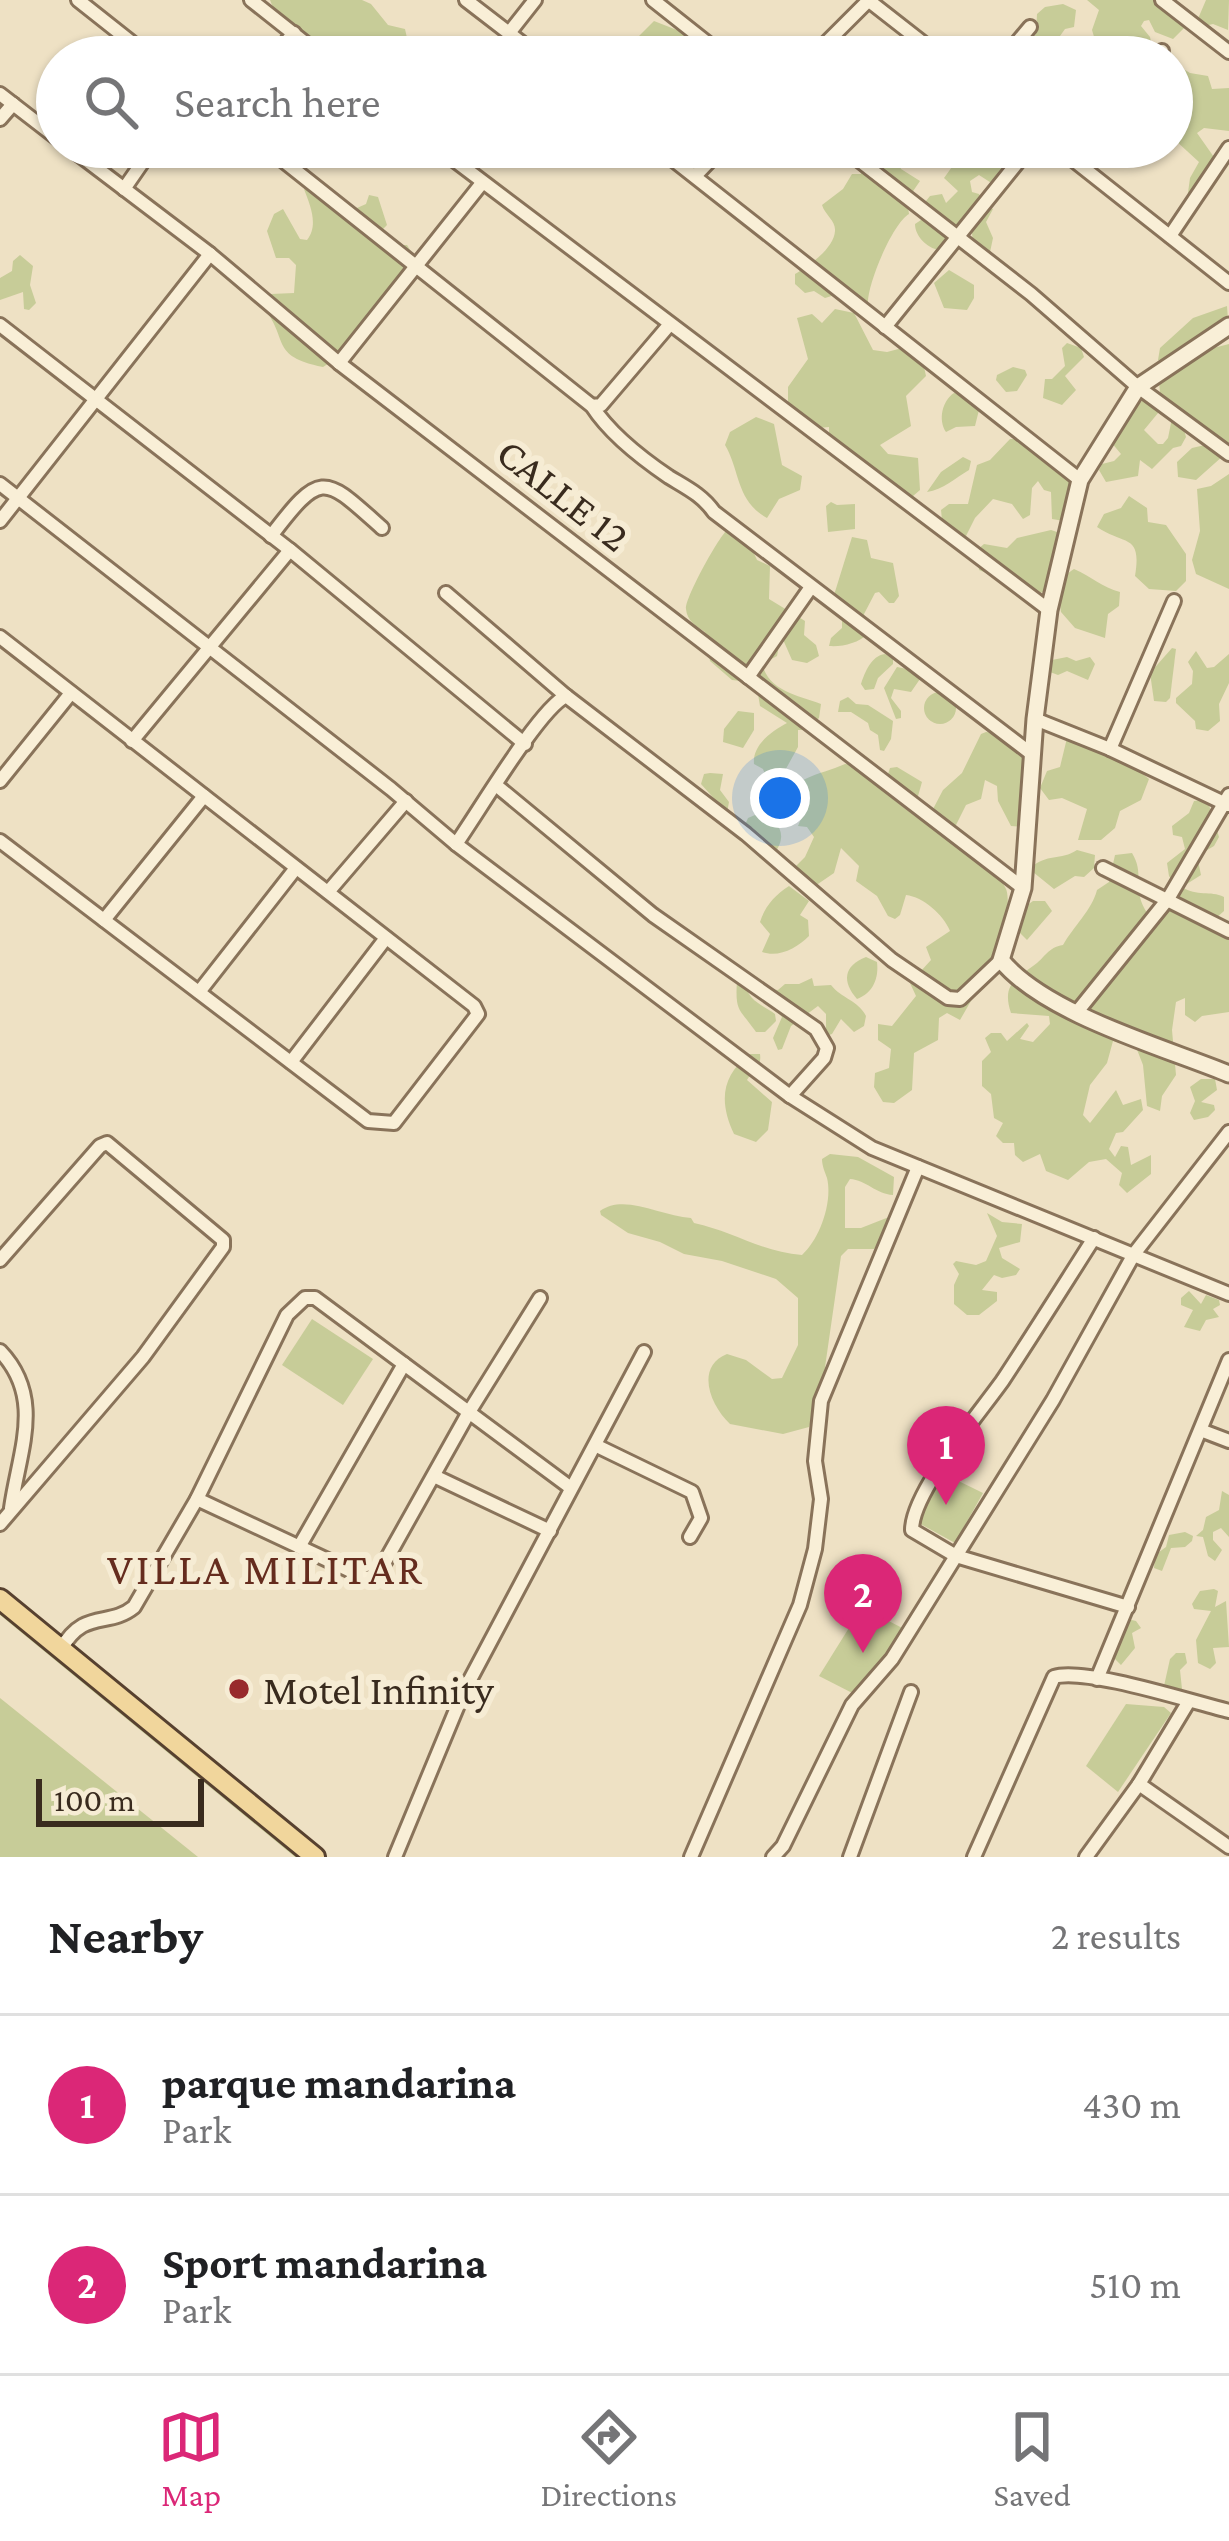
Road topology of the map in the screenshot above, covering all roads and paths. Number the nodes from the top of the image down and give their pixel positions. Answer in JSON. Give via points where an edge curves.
{"nodes":[{"id":1,"x":77,"y":0,"type":"edge"},
{"id":2,"x":251,"y":0,"type":"edge"},
{"id":3,"x":466,"y":0,"type":"edge"},
{"id":4,"x":535,"y":0,"type":"edge"},
{"id":5,"x":653,"y":0,"type":"edge"},
{"id":6,"x":868,"y":0,"type":"edge"},
{"id":7,"x":893,"y":0,"type":"edge"},
{"id":8,"x":1162,"y":0,"type":"edge"},
{"id":9,"x":884,"y":13,"type":"junction"},
{"id":10,"x":1030,"y":27,"type":"dead end"},
{"id":11,"x":294,"y":33,"type":"junction"},
{"id":12,"x":508,"y":33,"type":"junction"},
{"id":13,"x":123,"y":36,"type":"edge"},
{"id":14,"x":291,"y":36,"type":"edge"},
{"id":15,"x":298,"y":36,"type":"edge"},
{"id":16,"x":512,"y":36,"type":"edge"},
{"id":17,"x":698,"y":36,"type":"edge"},
{"id":18,"x":833,"y":36,"type":"edge"},
{"id":19,"x":914,"y":36,"type":"edge"},
{"id":20,"x":1022,"y":36,"type":"edge"},
{"id":21,"x":1229,"y":52,"type":"edge"},
{"id":22,"x":0,"y":94,"type":"edge"},
{"id":23,"x":13,"y":104,"type":"junction"},
{"id":24,"x":0,"y":118,"type":"edge"},
{"id":25,"x":36,"y":122,"type":"edge"},
{"id":26,"x":1229,"y":148,"type":"edge"},
{"id":27,"x":96,"y":168,"type":"edge"},
{"id":28,"x":138,"y":168,"type":"edge"},
{"id":29,"x":293,"y":168,"type":"edge"},
{"id":30,"x":463,"y":168,"type":"edge"},
{"id":31,"x":685,"y":168,"type":"edge"},
{"id":32,"x":703,"y":168,"type":"edge"},
{"id":33,"x":869,"y":168,"type":"edge"},
{"id":34,"x":1013,"y":168,"type":"edge"},
{"id":35,"x":1084,"y":168,"type":"edge"},
{"id":36,"x":695,"y":176,"type":"junction"},
{"id":37,"x":482,"y":183,"type":"junction"},
{"id":38,"x":124,"y":189,"type":"junction"},
{"id":39,"x":958,"y":236,"type":"junction"},
{"id":40,"x":1170,"y":236,"type":"junction"},
{"id":41,"x":210,"y":254,"type":"junction"},
{"id":42,"x":418,"y":264,"type":"junction"},
{"id":43,"x":1229,"y":283,"type":"edge"},
{"id":44,"x":670,"y":324,"type":"junction"},
{"id":45,"x":0,"y":325,"type":"edge"},
{"id":46,"x":885,"y":326,"type":"junction"},
{"id":47,"x":1229,"y":326,"type":"edge"},
{"id":48,"x":339,"y":362,"type":"junction"},
{"id":49,"x":1138,"y":387,"type":"junction"},
{"id":50,"x":95,"y":401,"type":"junction"},
{"id":51,"x":592,"y":406,"type":"junction"},
{"id":52,"x":1229,"y":454,"type":"edge"},
{"id":53,"x":1080,"y":481,"type":"junction"},
{"id":54,"x":0,"y":484,"type":"edge"},
{"id":55,"x":17,"y":497,"type":"junction"},
{"id":56,"x":0,"y":521,"type":"edge"},
{"id":57,"x":382,"y":528,"type":"dead end"},
{"id":58,"x":271,"y":536,"type":"junction"},
{"id":59,"x":290,"y":550,"type":"junction"},
{"id":60,"x":811,"y":586,"type":"junction"},
{"id":61,"x":446,"y":593,"type":"dead end"},
{"id":62,"x":1174,"y":601,"type":"dead end"},
{"id":63,"x":1049,"y":610,"type":"junction"},
{"id":64,"x":0,"y":638,"type":"edge"},
{"id":65,"x":208,"y":647,"type":"junction"},
{"id":66,"x":748,"y":677,"type":"junction"},
{"id":67,"x":70,"y":693,"type":"junction"},
{"id":68,"x":566,"y":696,"type":"junction"},
{"id":69,"x":1035,"y":719,"type":"junction"},
{"id":70,"x":132,"y":740,"type":"junction"},
{"id":71,"x":525,"y":743,"type":"junction"},
{"id":72,"x":1110,"y":749,"type":"junction"},
{"id":73,"x":1033,"y":755,"type":"junction"},
{"id":74,"x":0,"y":781,"type":"edge"},
{"id":75,"x":497,"y":786,"type":"junction"},
{"id":76,"x":204,"y":796,"type":"junction"},
{"id":77,"x":406,"y":801,"type":"junction"},
{"id":78,"x":1228,"y":801,"type":"edge"},
{"id":79,"x":0,"y":841,"type":"edge"},
{"id":80,"x":456,"y":844,"type":"junction"},
{"id":81,"x":296,"y":868,"type":"junction"},
{"id":82,"x":1103,"y":868,"type":"dead end"},
{"id":83,"x":1023,"y":888,"type":"junction"},
{"id":84,"x":328,"y":892,"type":"junction"},
{"id":85,"x":1168,"y":899,"type":"junction"},
{"id":86,"x":104,"y":920,"type":"junction"},
{"id":87,"x":1229,"y":931,"type":"edge"},
{"id":88,"x":386,"y":938,"type":"junction"},
{"id":89,"x":1001,"y":959,"type":"junction"},
{"id":90,"x":199,"y":992,"type":"junction"},
{"id":91,"x":1077,"y":1012,"type":"junction"},
{"id":92,"x":291,"y":1062,"type":"junction"},
{"id":93,"x":1229,"y":1074,"type":"edge"},
{"id":94,"x":790,"y":1096,"type":"junction"},
{"id":95,"x":1229,"y":1132,"type":"edge"},
{"id":96,"x":918,"y":1167,"type":"junction"},
{"id":97,"x":1094,"y":1238,"type":"junction"},
{"id":98,"x":1134,"y":1254,"type":"junction"},
{"id":99,"x":0,"y":1259,"type":"edge"},
{"id":100,"x":1229,"y":1294,"type":"edge"},
{"id":101,"x":541,"y":1298,"type":"dead end"},
{"id":102,"x":0,"y":1351,"type":"edge"},
{"id":103,"x":644,"y":1352,"type":"dead end"},
{"id":104,"x":1229,"y":1360,"type":"edge"},
{"id":105,"x":404,"y":1364,"type":"junction"},
{"id":106,"x":469,"y":1412,"type":"junction"},
{"id":107,"x":1203,"y":1431,"type":"junction"},
{"id":108,"x":1229,"y":1442,"type":"edge"},
{"id":109,"x":597,"y":1446,"type":"junction"},
{"id":110,"x":434,"y":1475,"type":"junction"},
{"id":111,"x":571,"y":1488,"type":"junction"},
{"id":112,"x":197,"y":1499,"type":"junction"},
{"id":113,"x":11,"y":1510,"type":"junction"},
{"id":114,"x":0,"y":1524,"type":"edge"},
{"id":115,"x":550,"y":1532,"type":"junction"},
{"id":116,"x":691,"y":1537,"type":"dead end"},
{"id":117,"x":299,"y":1547,"type":"junction"},
{"id":118,"x":956,"y":1556,"type":"junction"},
{"id":119,"x":0,"y":1599,"type":"edge"},
{"id":120,"x":1128,"y":1607,"type":"junction"},
{"id":121,"x":61,"y":1649,"type":"junction"},
{"id":122,"x":1097,"y":1679,"type":"junction"},
{"id":123,"x":911,"y":1692,"type":"dead end"},
{"id":124,"x":1189,"y":1701,"type":"junction"},
{"id":125,"x":1229,"y":1711,"type":"edge"},
{"id":126,"x":1139,"y":1784,"type":"junction"},
{"id":127,"x":1229,"y":1847,"type":"edge"},
{"id":128,"x":315,"y":1857,"type":"edge"},
{"id":129,"x":395,"y":1857,"type":"edge"},
{"id":130,"x":691,"y":1857,"type":"edge"},
{"id":131,"x":773,"y":1857,"type":"edge"},
{"id":132,"x":850,"y":1857,"type":"edge"},
{"id":133,"x":974,"y":1857,"type":"edge"},
{"id":134,"x":1086,"y":1857,"type":"edge"}],
"edges":[{"from":1,"to":13,"type":"street"},
{"from":2,"to":11,"type":"street"},
{"from":3,"to":12,"type":"street"},
{"from":4,"to":12,"type":"street"},
{"from":5,"to":17,"type":"street"},
{"from":6,"to":9,"type":"street"},
{"from":6,"to":18,"type":"street"},
{"from":7,"to":9,"type":"street"},
{"from":8,"to":21,"type":"street"},
{"from":9,"to":19,"type":"street"},
{"from":10,"to":20,"type":"street"},
{"from":11,"to":14,"type":"street"},
{"from":11,"to":15,"type":"street"},
{"from":12,"to":16,"type":"street"},
{"from":22,"to":23,"type":"street"},
{"from":23,"to":24,"type":"street"},
{"from":23,"to":25,"type":"street"},
{"from":26,"to":40,"type":"street"},
{"from":27,"to":38,"type":"street","name":"CALLE 12"},
{"from":28,"to":38,"type":"street"},
{"from":29,"to":42,"type":"street"},
{"from":30,"to":37,"type":"street"},
{"from":31,"to":36,"type":"street"},
{"from":32,"to":36,"type":"street"},
{"from":33,"to":39,"type":"street"},
{"from":34,"to":39,"type":"street"},
{"from":35,"to":40,"type":"street"},
{"from":36,"to":46,"type":"street"},
{"from":37,"to":42,"type":"street"},
{"from":37,"to":44,"type":"street"},
{"from":38,"to":41,"type":"street","name":"CALLE 12"},
{"from":39,"to":46,"type":"street"},
{"from":39,"to":49,"type":"street"},
{"from":40,"to":43,"type":"street"},
{"from":41,"to":48,"type":"street","name":"CALLE 12"},
{"from":41,"to":50,"type":"street"},
{"from":42,"to":48,"type":"street"},
{"from":42,"to":51,"type":"street"},
{"from":44,"to":51,"type":"street"},
{"from":44,"to":63,"type":"street"},
{"from":45,"to":50,"type":"street"},
{"from":46,"to":53,"type":"street"},
{"from":47,"to":49,"type":"street"},
{"from":48,"to":66,"type":"street","name":"CALLE 12"},
{"from":49,"to":52,"type":"street"},
{"from":49,"to":53,"type":"street"},
{"from":50,"to":55,"type":"street"},
{"from":50,"to":58,"type":"street"},
{"from":51,"to":60,"type":"street","via":[[605,426]]},
{"from":53,"to":63,"type":"street"},
{"from":54,"to":55,"type":"street"},
{"from":55,"to":56,"type":"street"},
{"from":55,"to":65,"type":"street"},
{"from":57,"to":58,"type":"street","via":[[324,485]]},
{"from":58,"to":59,"type":"street"},
{"from":59,"to":65,"type":"street"},
{"from":59,"to":71,"type":"street"},
{"from":60,"to":66,"type":"street"},
{"from":60,"to":73,"type":"street"},
{"from":61,"to":68,"type":"street"},
{"from":62,"to":72,"type":"street"},
{"from":63,"to":69,"type":"street"},
{"from":64,"to":67,"type":"street"},
{"from":65,"to":70,"type":"street"},
{"from":65,"to":77,"type":"street"},
{"from":66,"to":83,"type":"street","name":"CALLE 12"},
{"from":67,"to":70,"type":"street"},
{"from":67,"to":74,"type":"street"},
{"from":68,"to":71,"type":"street"},
{"from":68,"to":89,"type":"street","via":[[948,998],[960,999]]},
{"from":69,"to":72,"type":"street"},
{"from":69,"to":73,"type":"street"},
{"from":70,"to":76,"type":"street"},
{"from":71,"to":75,"type":"street"},
{"from":72,"to":78,"type":"street"},
{"from":73,"to":83,"type":"street"},
{"from":75,"to":80,"type":"street"},
{"from":75,"to":94,"type":"street","via":[[653,915],[816,1029],[824,1058]]},
{"from":76,"to":81,"type":"street"},
{"from":76,"to":86,"type":"street"},
{"from":77,"to":80,"type":"street"},
{"from":77,"to":84,"type":"street"},
{"from":78,"to":85,"type":"street"},
{"from":79,"to":86,"type":"street"},
{"from":80,"to":94,"type":"street"},
{"from":81,"to":84,"type":"street"},
{"from":81,"to":90,"type":"street"},
{"from":82,"to":85,"type":"street"},
{"from":83,"to":89,"type":"street"},
{"from":84,"to":88,"type":"street"},
{"from":85,"to":87,"type":"street"},
{"from":85,"to":91,"type":"street"},
{"from":86,"to":90,"type":"street"},
{"from":88,"to":92,"type":"street"},
{"from":88,"to":92,"type":"street","via":[[478,1014],[394,1123],[368,1120]]},
{"from":89,"to":91,"type":"street","via":[[1017,979]]},
{"from":90,"to":92,"type":"street"},
{"from":91,"to":93,"type":"street"},
{"from":94,"to":96,"type":"street"},
{"from":95,"to":98,"type":"street"},
{"from":96,"to":97,"type":"street"},
{"from":96,"to":130,"type":"street","via":[[821,1400],[821,1499],[800,1605]]},
{"from":97,"to":98,"type":"street"},
{"from":97,"to":118,"type":"street","via":[[912,1518],[912,1530]]},
{"from":98,"to":100,"type":"street"},
{"from":98,"to":118,"type":"street"},
{"from":99,"to":113,"type":"street","via":[[107,1144],[224,1247]]},
{"from":101,"to":106,"type":"street"},
{"from":102,"to":113,"type":"street","via":[[21,1377],[26,1403]]},
{"from":103,"to":109,"type":"street"},
{"from":104,"to":107,"type":"street"},
{"from":105,"to":106,"type":"street"},
{"from":105,"to":112,"type":"street","via":[[316,1298],[294,1303]]},
{"from":105,"to":117,"type":"street"},
{"from":106,"to":110,"type":"street"},
{"from":106,"to":111,"type":"street"},
{"from":107,"to":108,"type":"street"},
{"from":107,"to":120,"type":"street"},
{"from":109,"to":111,"type":"street"},
{"from":109,"to":116,"type":"street","via":[[692,1492],[701,1518]]},
{"from":110,"to":115,"type":"street"},
{"from":110,"to":117,"type":"street","via":[[377,1576]]},
{"from":111,"to":115,"type":"street"},
{"from":112,"to":117,"type":"street"},
{"from":112,"to":121,"type":"street","via":[[134,1607],[97,1617]]},
{"from":113,"to":114,"type":"street"},
{"from":115,"to":129,"type":"street","via":[[463,1693]]},
{"from":118,"to":120,"type":"street"},
{"from":118,"to":131,"type":"street","via":[[853,1705]]},
{"from":119,"to":121,"type":"main road"},
{"from":120,"to":122,"type":"street"},
{"from":121,"to":128,"type":"main road"},
{"from":122,"to":124,"type":"street"},
{"from":122,"to":133,"type":"street","via":[[1062,1674],[1050,1681]]},
{"from":123,"to":132,"type":"street"},
{"from":124,"to":125,"type":"street"},
{"from":124,"to":126,"type":"street"},
{"from":126,"to":127,"type":"street"},
{"from":126,"to":134,"type":"street"}]}
